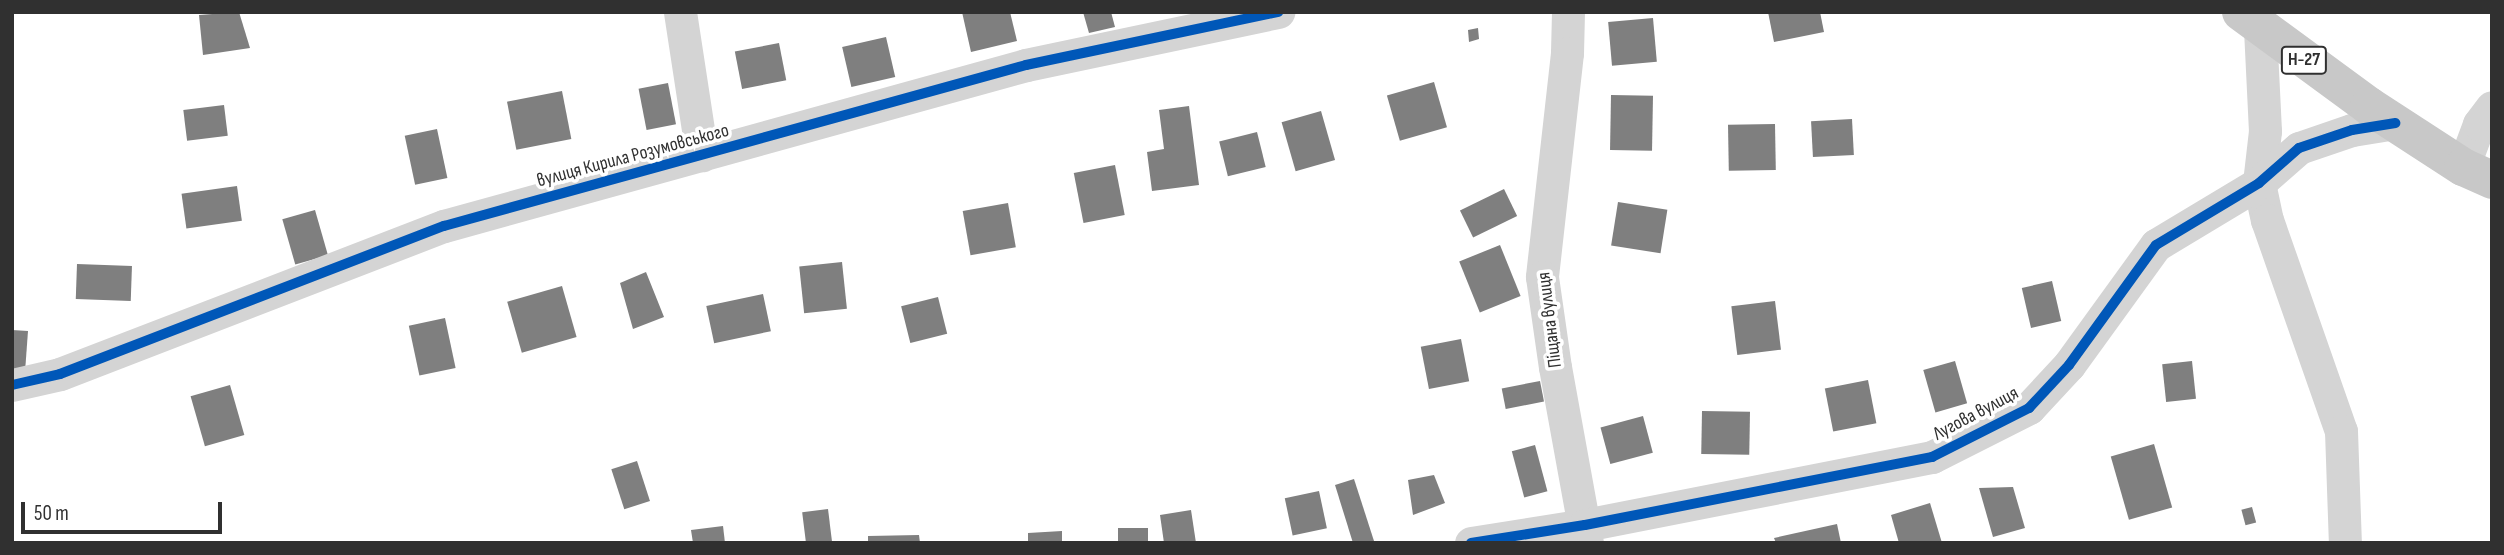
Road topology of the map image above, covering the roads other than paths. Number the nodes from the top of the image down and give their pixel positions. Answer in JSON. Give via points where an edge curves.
{"nodes":[{"id":1,"x":680,"y":12,"type":"edge"},
{"id":2,"x":1278,"y":12,"type":"edge"},
{"id":3,"x":1567,"y":12,"type":"edge"},
{"id":4,"x":2250,"y":20,"type":"edge"},
{"id":5,"x":2492,"y":107,"type":"edge"},
{"id":6,"x":2395,"y":122,"type":"junction"},
{"id":7,"x":702,"y":155,"type":"junction"},
{"id":8,"x":2477,"y":173,"type":"edge"},
{"id":9,"x":2259,"y":183,"type":"junction"},
{"id":10,"x":12,"y":385,"type":"edge"},
{"id":11,"x":1586,"y":534,"type":"edge"},
{"id":12,"x":1471,"y":543,"type":"edge"},
{"id":13,"x":2345,"y":543,"type":"edge"}],
"edges":[{"from":1,"to":7,"type":"street"},
{"from":2,"to":7,"type":"street","name":"вулиця Кирила Розумовського","via":[[1027,65]]},
{"from":3,"to":11,"type":"street","name":"Піщана вулиця","via":[[1567,53],[1542,277]]},
{"from":4,"to":6,"type":"main road","number":"Н-27"},
{"from":4,"to":9,"type":"street","via":[[2265,131]]},
{"from":5,"to":8,"type":"street","via":[[2479,124]]},
{"from":6,"to":8,"type":"main road","number":"Н-27"},
{"from":6,"to":9,"type":"street","name":"Лугова вулиця","via":[[2352,130],[2299,148]]},
{"from":7,"to":10,"type":"street","name":"вулиця Кирила Розумовського","via":[[444,226],[60,374]]},
{"from":9,"to":11,"type":"street","name":"Лугова вулиця","via":[[2155,245],[2069,365],[2029,408],[1932,457]]},
{"from":9,"to":13,"type":"street","via":[[2267,219],[2341,431]]},
{"from":11,"to":12,"type":"street","name":"Лугова вулиця"}]}
